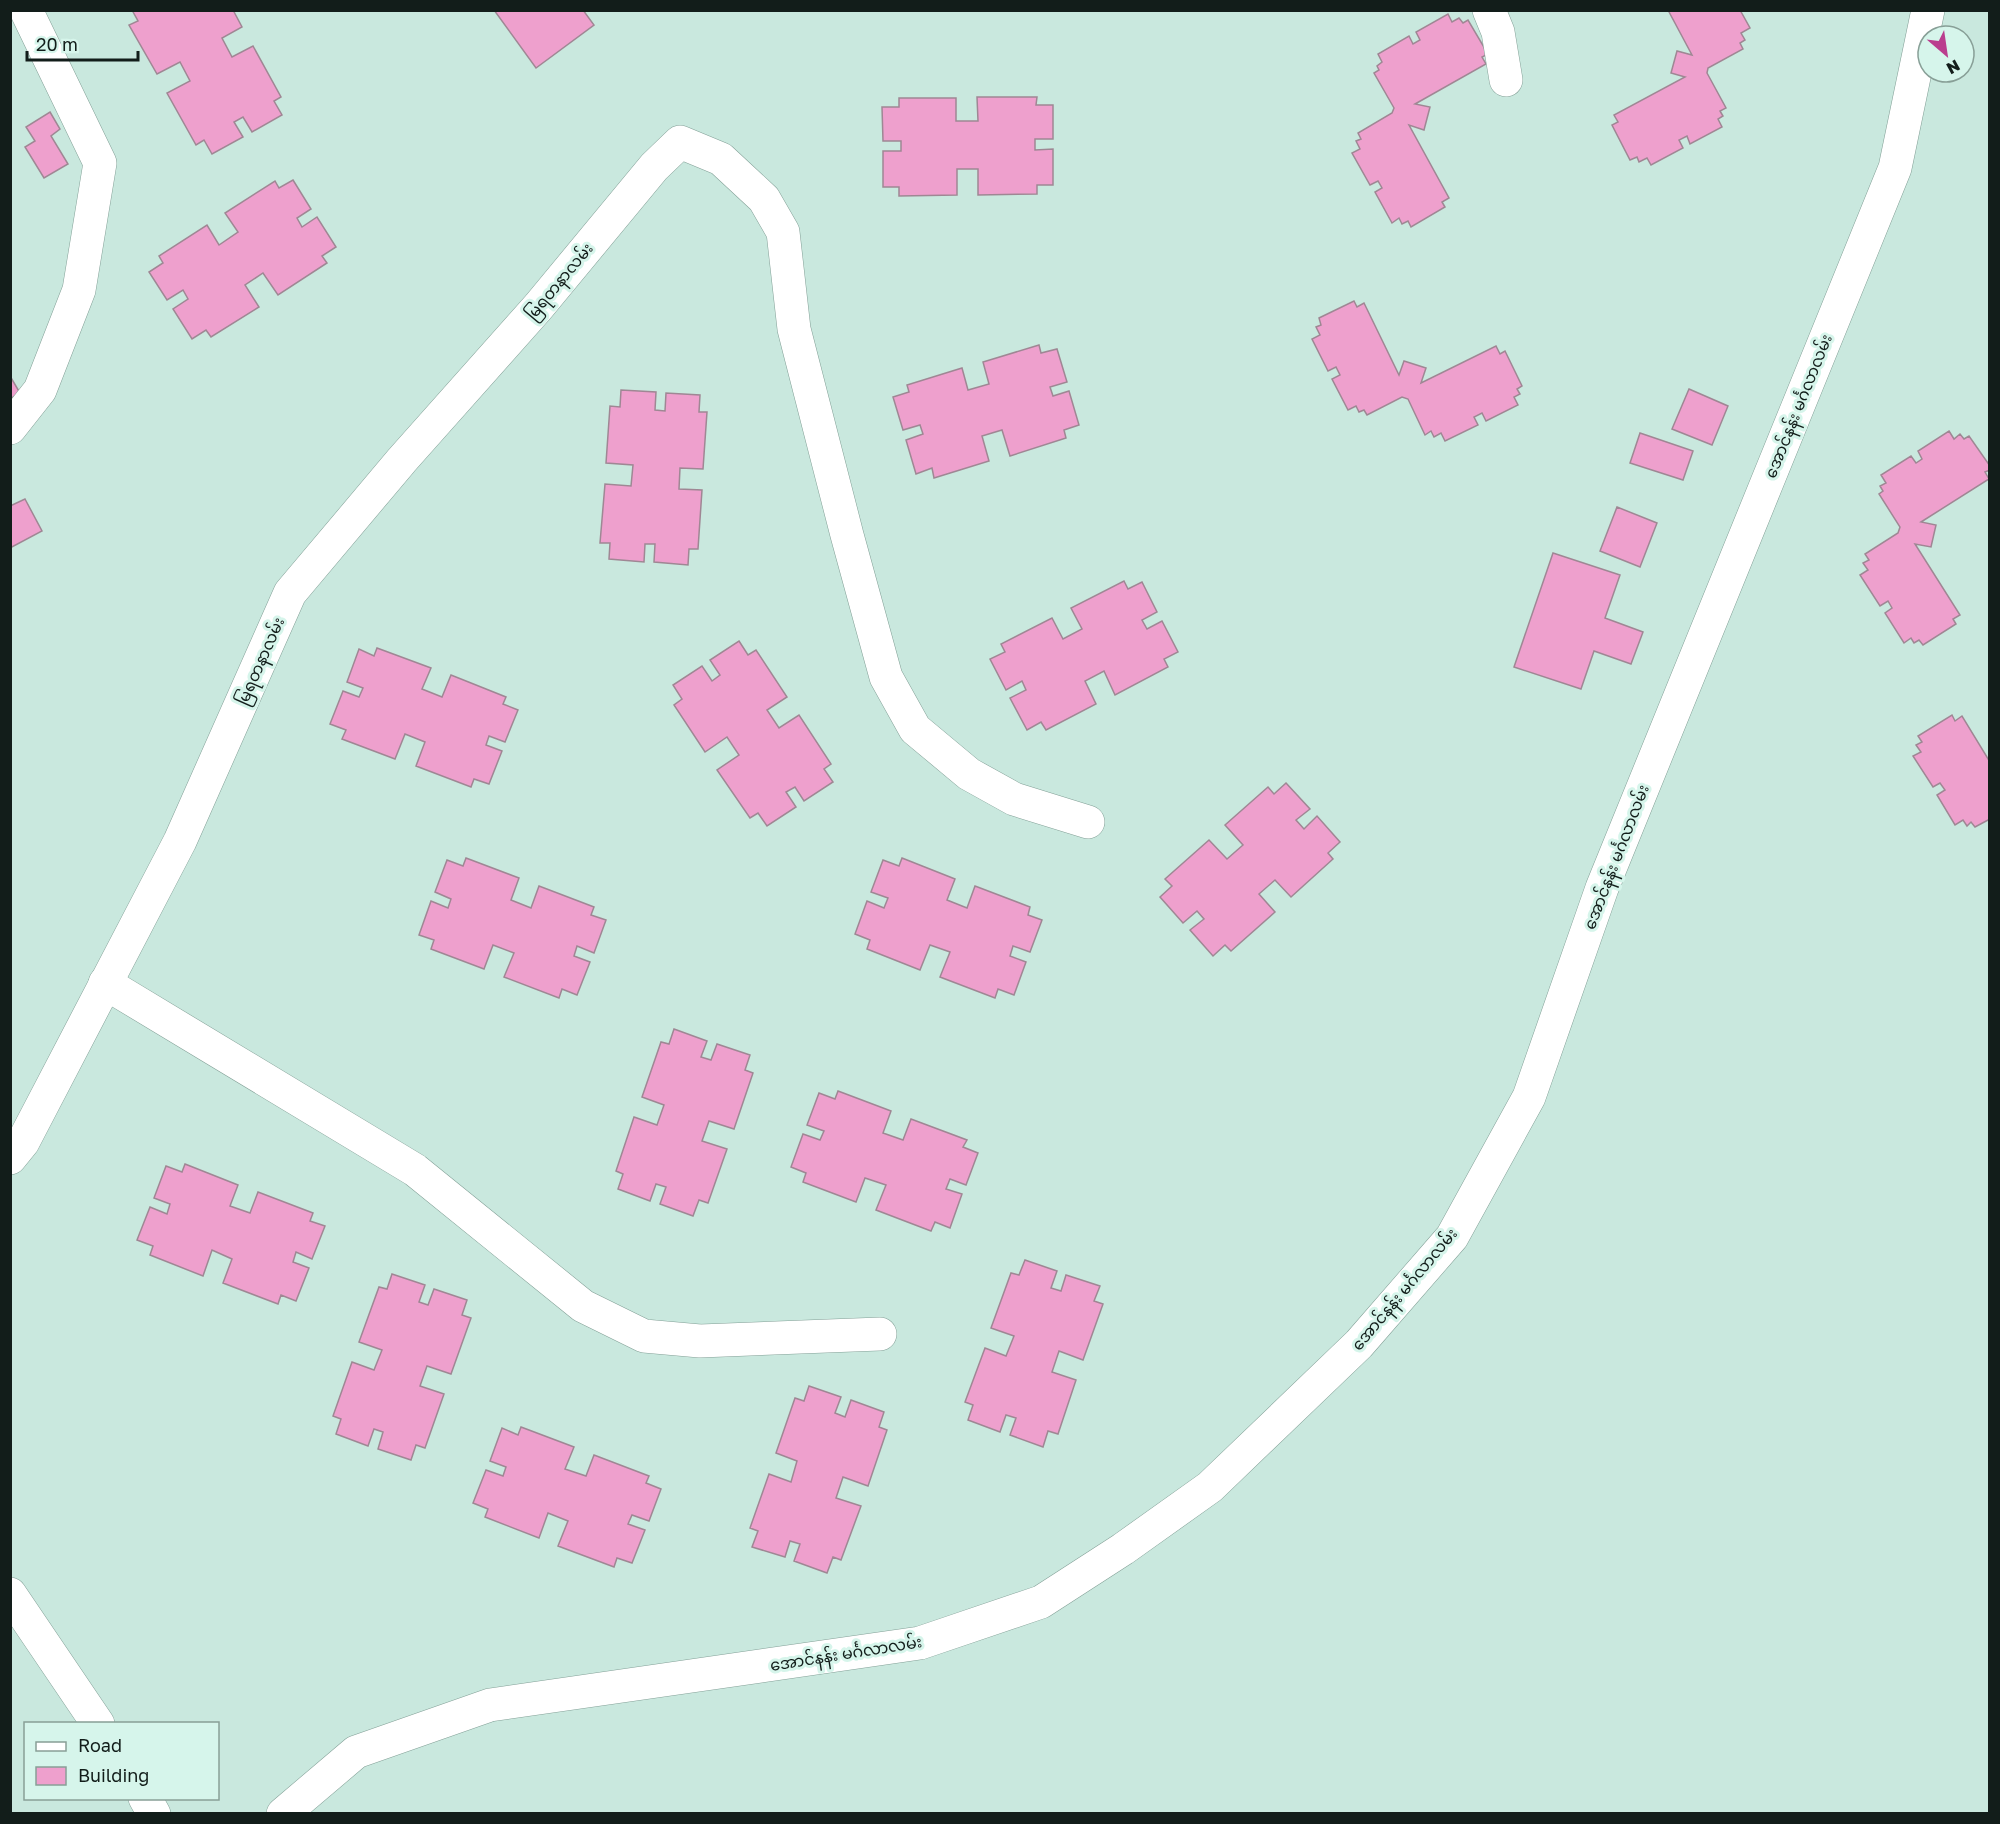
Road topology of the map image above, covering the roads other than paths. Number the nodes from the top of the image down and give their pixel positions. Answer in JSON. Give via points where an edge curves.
{"nodes":[{"id":1,"x":1489,"y":10,"type":"edge"},
{"id":2,"x":1928,"y":10,"type":"edge"},
{"id":3,"x":21,"y":13,"type":"edge"},
{"id":4,"x":1506,"y":80,"type":"dead end"},
{"id":5,"x":10,"y":428,"type":"edge"},
{"id":6,"x":1088,"y":822,"type":"dead end"},
{"id":7,"x":105,"y":983,"type":"junction"},
{"id":8,"x":10,"y":1158,"type":"edge"},
{"id":9,"x":880,"y":1334,"type":"dead end"},
{"id":10,"x":10,"y":1593,"type":"edge"},
{"id":11,"x":97,"y":1722,"type":"edge"},
{"id":12,"x":146,"y":1800,"type":"edge"},
{"id":13,"x":154,"y":1814,"type":"edge"},
{"id":14,"x":283,"y":1814,"type":"edge"}],
"edges":[{"from":1,"to":4,"type":"street","via":[[1498,32]]},
{"from":2,"to":14,"type":"street","name":"အောင်နန်း မင်္ဂလာလမ်း","via":[[1895,168],[1602,888],[1529,1096],[1452,1237],[1359,1344],[1209,1487],[1041,1602],[920,1644],[490,1705],[356,1752]]},
{"from":3,"to":5,"type":"street","via":[[100,163],[79,290],[40,390]]},
{"from":6,"to":7,"type":"street","name":"မြရတနာလမ်း","via":[[1014,799],[969,774],[915,729],[886,677],[847,535],[794,329],[783,232],[764,199],[721,159],[680,142],[654,167],[290,593],[180,841]]},
{"from":7,"to":8,"type":"street","name":"မြရတနာလမ်း","via":[[23,1142]]},
{"from":7,"to":9,"type":"street","via":[[415,1170],[583,1305],[644,1336],[700,1341]]},
{"from":10,"to":11,"type":"street"},
{"from":12,"to":13,"type":"street"}]}
